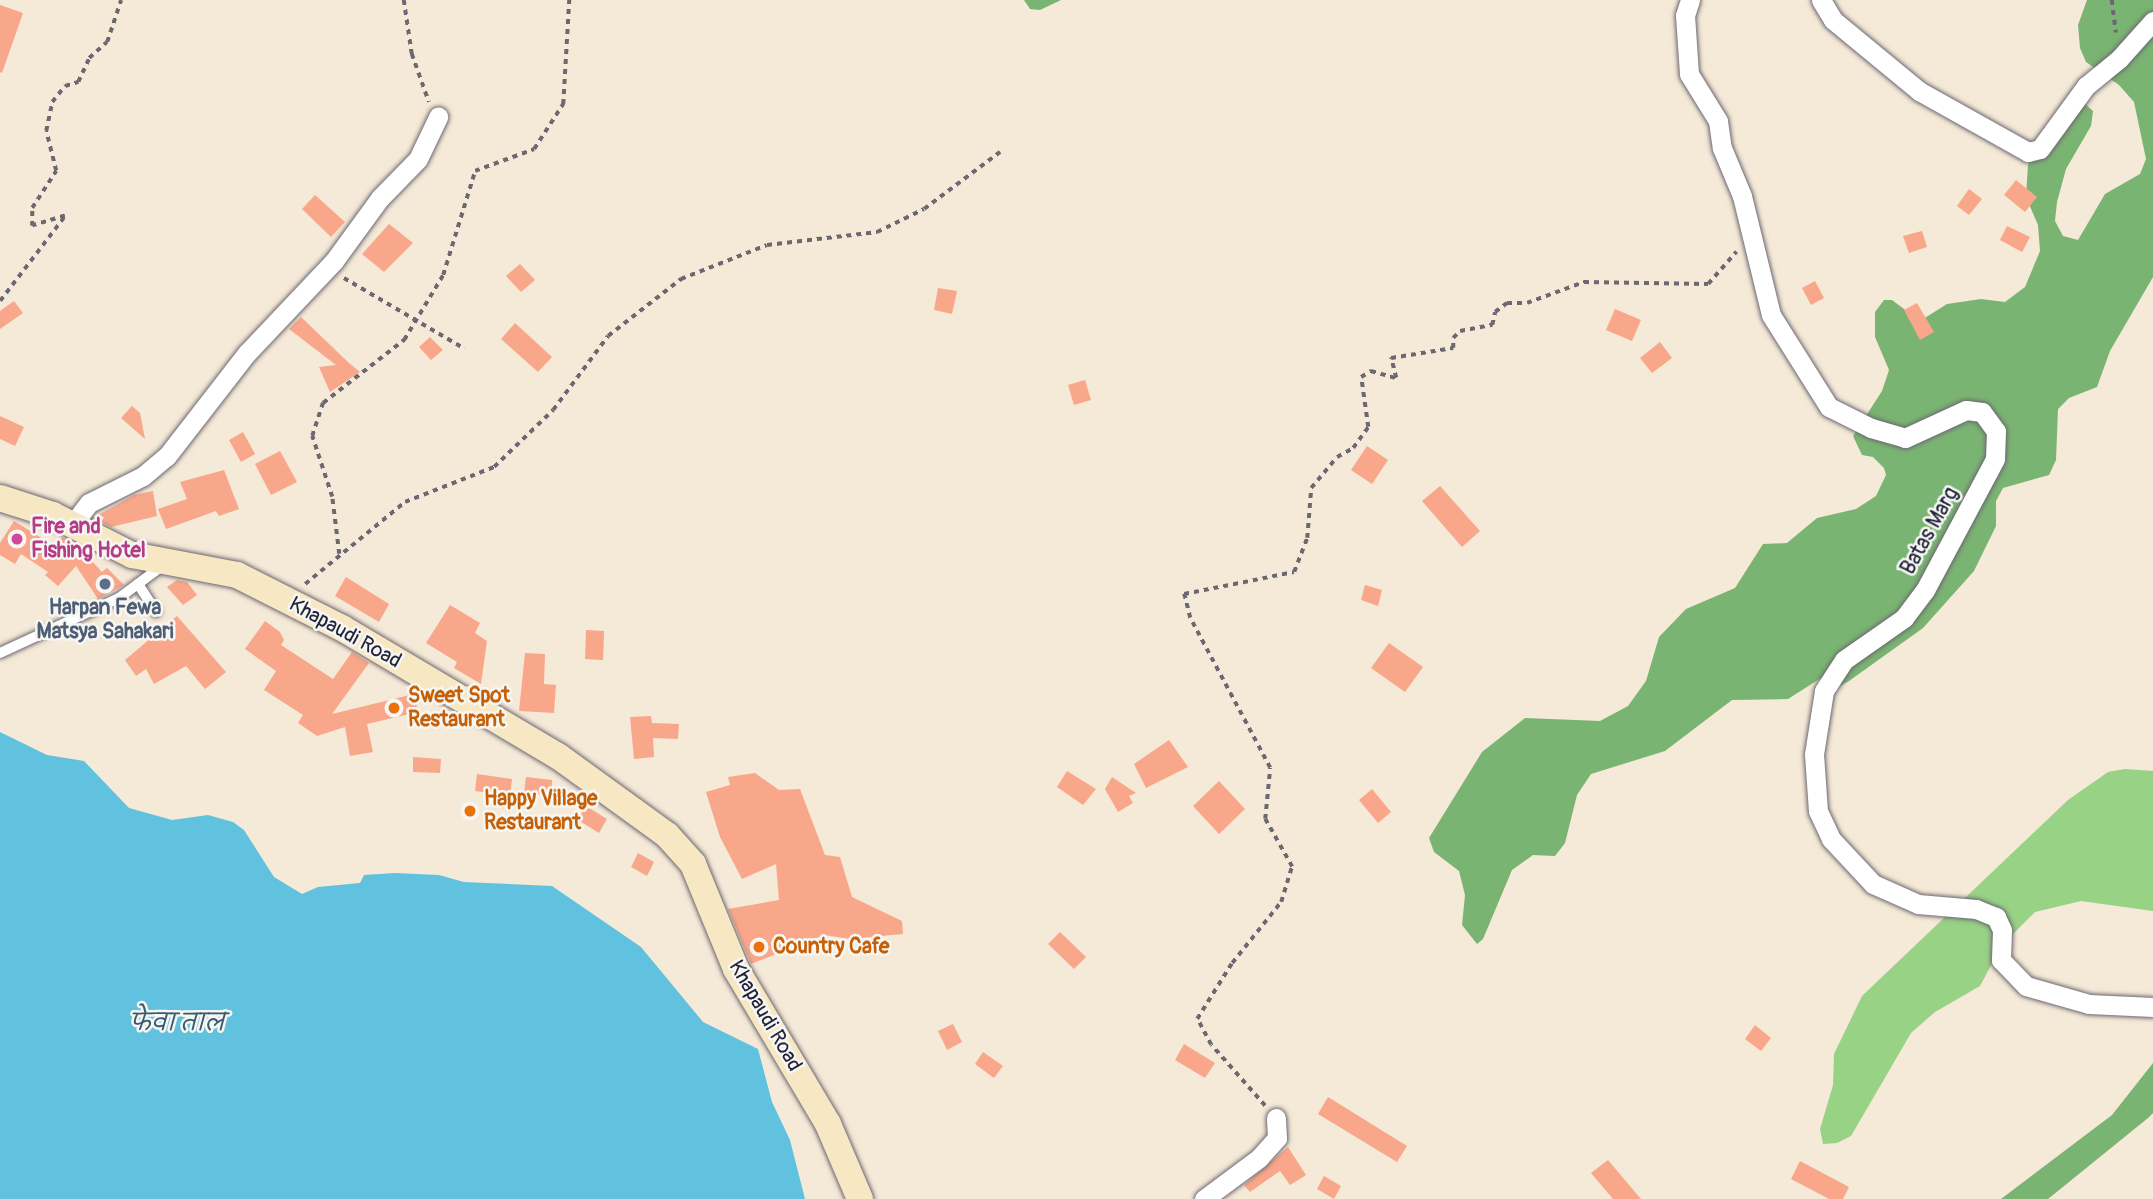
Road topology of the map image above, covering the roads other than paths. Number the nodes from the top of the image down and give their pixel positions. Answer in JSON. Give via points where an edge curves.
{"nodes":[{"id":1,"x":1690,"y":0,"type":"edge"},
{"id":2,"x":1821,"y":0,"type":"edge"},
{"id":3,"x":2153,"y":21,"type":"edge"},
{"id":4,"x":439,"y":117,"type":"road end"},
{"id":5,"x":0,"y":498,"type":"edge"},
{"id":6,"x":73,"y":524,"type":"junction"},
{"id":7,"x":168,"y":561,"type":"junction"},
{"id":8,"x":138,"y":584,"type":"junction"},
{"id":9,"x":156,"y":612,"type":"dead end"},
{"id":10,"x":0,"y":653,"type":"edge"},
{"id":11,"x":2153,"y":1007,"type":"edge"},
{"id":12,"x":1276,"y":1118,"type":"road end"},
{"id":13,"x":860,"y":1199,"type":"edge"},
{"id":14,"x":1204,"y":1199,"type":"edge"}],
"edges":[{"from":1,"to":11,"type":"street","name":"Batas Marg","via":[[1685,15],[1689,75],[1718,121],[1771,315],[1829,407],[1871,429],[1905,438],[1974,410],[1988,417],[1997,439],[1995,459],[1925,590],[1904,618],[1844,660],[1824,691],[1813,784],[1830,839],[1849,863],[1894,896],[1917,904],[1976,909],[1996,917],[2001,960],[2026,986],[2089,1004]]},
{"from":2,"to":3,"type":"street","via":[[1833,20],[1919,91],[2028,152],[2040,149],[2086,86],[2119,59]]},
{"from":4,"to":6,"type":"street","via":[[418,159],[380,198],[327,269],[247,353],[167,456],[143,476],[89,503]]},
{"from":5,"to":6,"type":"main road","name":"Khapaudi Road"},
{"from":6,"to":7,"type":"main road","name":"Khapaudi Road","via":[[132,555]]},
{"from":7,"to":8,"type":"lane"},
{"from":7,"to":13,"type":"main road","name":"Khapaudi Road","via":[[237,575],[342,628],[558,756],[681,848],[698,874],[736,969],[828,1124]]},
{"from":8,"to":9,"type":"lane"},
{"from":8,"to":10,"type":"lane","via":[[119,598]]},
{"from":12,"to":14,"type":"street","via":[[1277,1138],[1259,1158]]}]}
